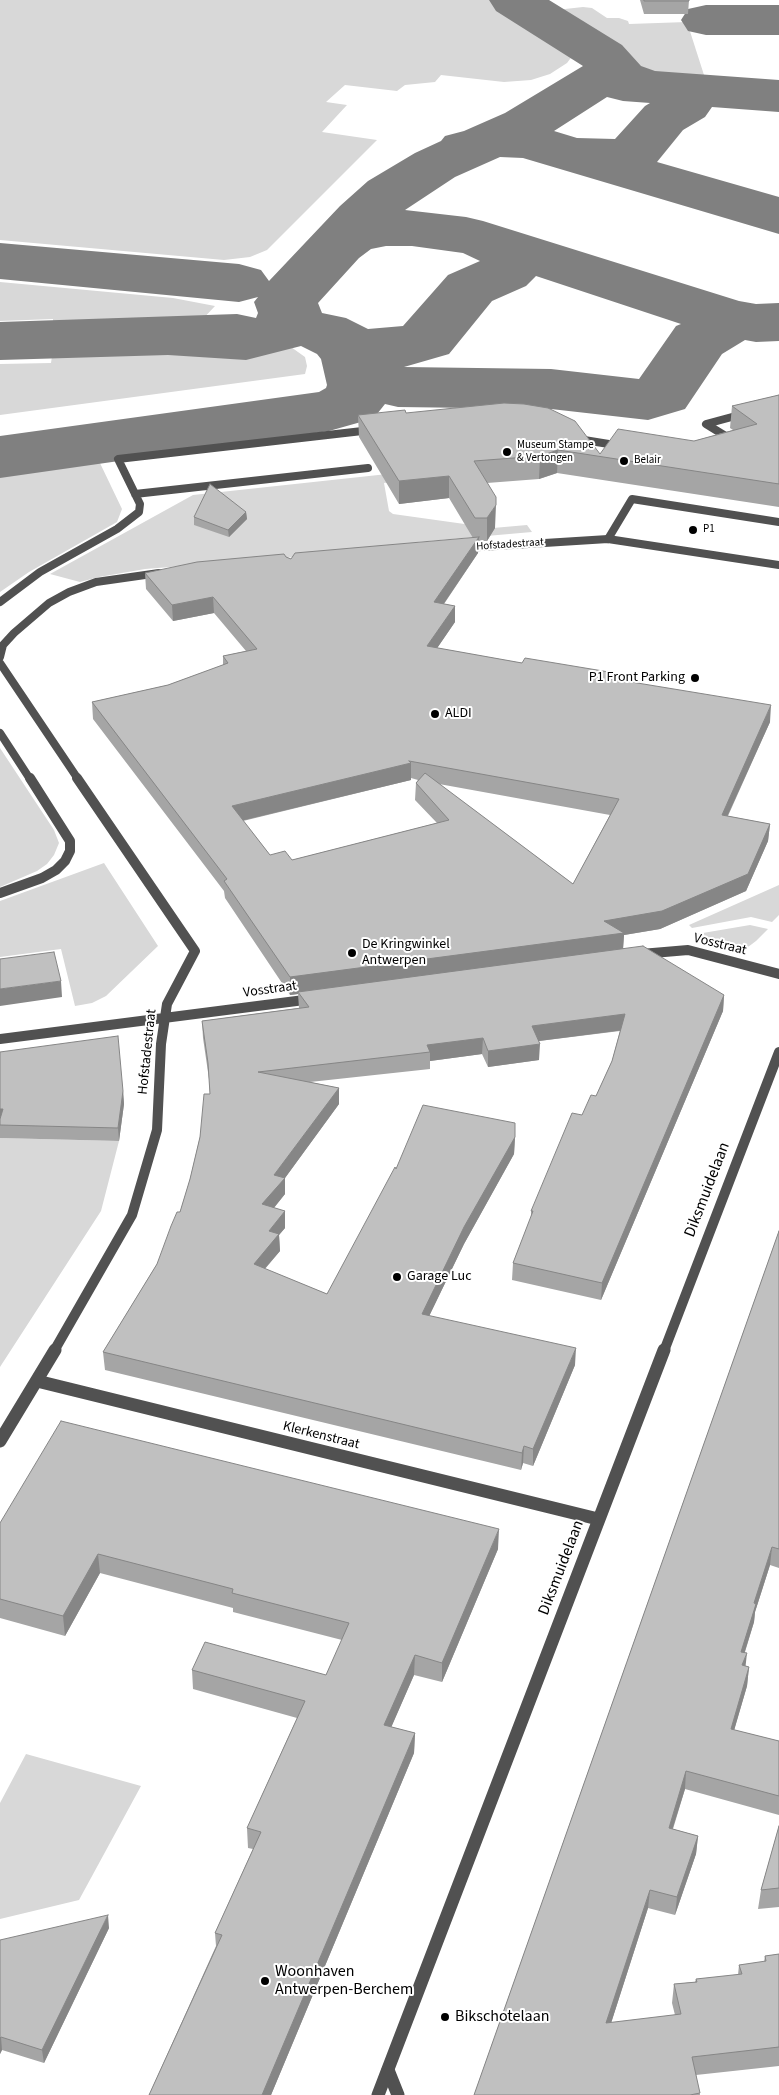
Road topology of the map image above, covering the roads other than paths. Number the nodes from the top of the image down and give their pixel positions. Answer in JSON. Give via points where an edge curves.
{"nodes":[{"id":1,"x":752,"y":411,"type":"edge"},
{"id":2,"x":381,"y":429,"type":"edge"},
{"id":3,"x":567,"y":434,"type":"edge"},
{"id":4,"x":729,"y":447,"type":"edge"},
{"id":5,"x":633,"y":448,"type":"edge"},
{"id":6,"x":368,"y":468,"type":"dead end"},
{"id":7,"x":135,"y":494,"type":"junction"},
{"id":8,"x":779,"y":522,"type":"edge"},
{"id":9,"x":608,"y":539,"type":"junction"},
{"id":10,"x":456,"y":548,"type":"edge"},
{"id":11,"x":779,"y":565,"type":"edge"},
{"id":12,"x":172,"y":572,"type":"edge"},
{"id":13,"x":0,"y":602,"type":"edge"},
{"id":14,"x":0,"y":656,"type":"edge"},
{"id":15,"x":0,"y":663,"type":"edge"},
{"id":16,"x":1,"y":735,"type":"edge"},
{"id":17,"x":0,"y":893,"type":"edge"},
{"id":18,"x":635,"y":954,"type":"edge"},
{"id":19,"x":779,"y":974,"type":"edge"},
{"id":20,"x":321,"y":997,"type":"edge"},
{"id":21,"x":164,"y":1019,"type":"junction"},
{"id":22,"x":0,"y":1039,"type":"edge"},
{"id":23,"x":779,"y":1052,"type":"edge"},
{"id":24,"x":37,"y":1381,"type":"junction"},
{"id":25,"x":0,"y":1441,"type":"edge"},
{"id":26,"x":598,"y":1519,"type":"junction"},
{"id":27,"x":388,"y":2070,"type":"junction"},
{"id":28,"x":378,"y":2095,"type":"edge"},
{"id":29,"x":398,"y":2095,"type":"edge"}],
"edges":[{"from":1,"to":4,"type":"street","via":[[706,424],[739,444]]},
{"from":2,"to":7,"type":"street","via":[[118,459]]},
{"from":3,"to":5,"type":"street"},
{"from":6,"to":7,"type":"street"},
{"from":7,"to":13,"type":"street","via":[[140,504],[139,512],[132,519],[40,572]]},
{"from":8,"to":9,"type":"street","via":[[632,500]]},
{"from":9,"to":10,"type":"street","name":"Hofstadestraat"},
{"from":9,"to":11,"type":"street","name":"Hofstadestraat"},
{"from":12,"to":14,"type":"street","via":[[118,577],[69,592],[49,603],[14,633],[3,645]]},
{"from":15,"to":21,"type":"street","name":"Hofstadestraat","via":[[195,951],[168,1004]]},
{"from":16,"to":17,"type":"street","via":[[65,832],[70,841],[70,851],[56,870]]},
{"from":18,"to":19,"type":"street","name":"Vosstraat","via":[[688,950]]},
{"from":20,"to":21,"type":"street","name":"Vosstraat"},
{"from":21,"to":22,"type":"street","name":"Vosstraat"},
{"from":21,"to":24,"type":"street","name":"Hofstadestraat","via":[[157,1130],[132,1215]]},
{"from":23,"to":26,"type":"street","name":"Diksmuidelaan"},
{"from":24,"to":25,"type":"street","name":"Hofstadestraat"},
{"from":24,"to":26,"type":"street","name":"Klerkenstraat"},
{"from":26,"to":27,"type":"street","name":"Diksmuidelaan"},
{"from":27,"to":28,"type":"street","name":"Diksmuidelaan"},
{"from":27,"to":29,"type":"street"}]}
